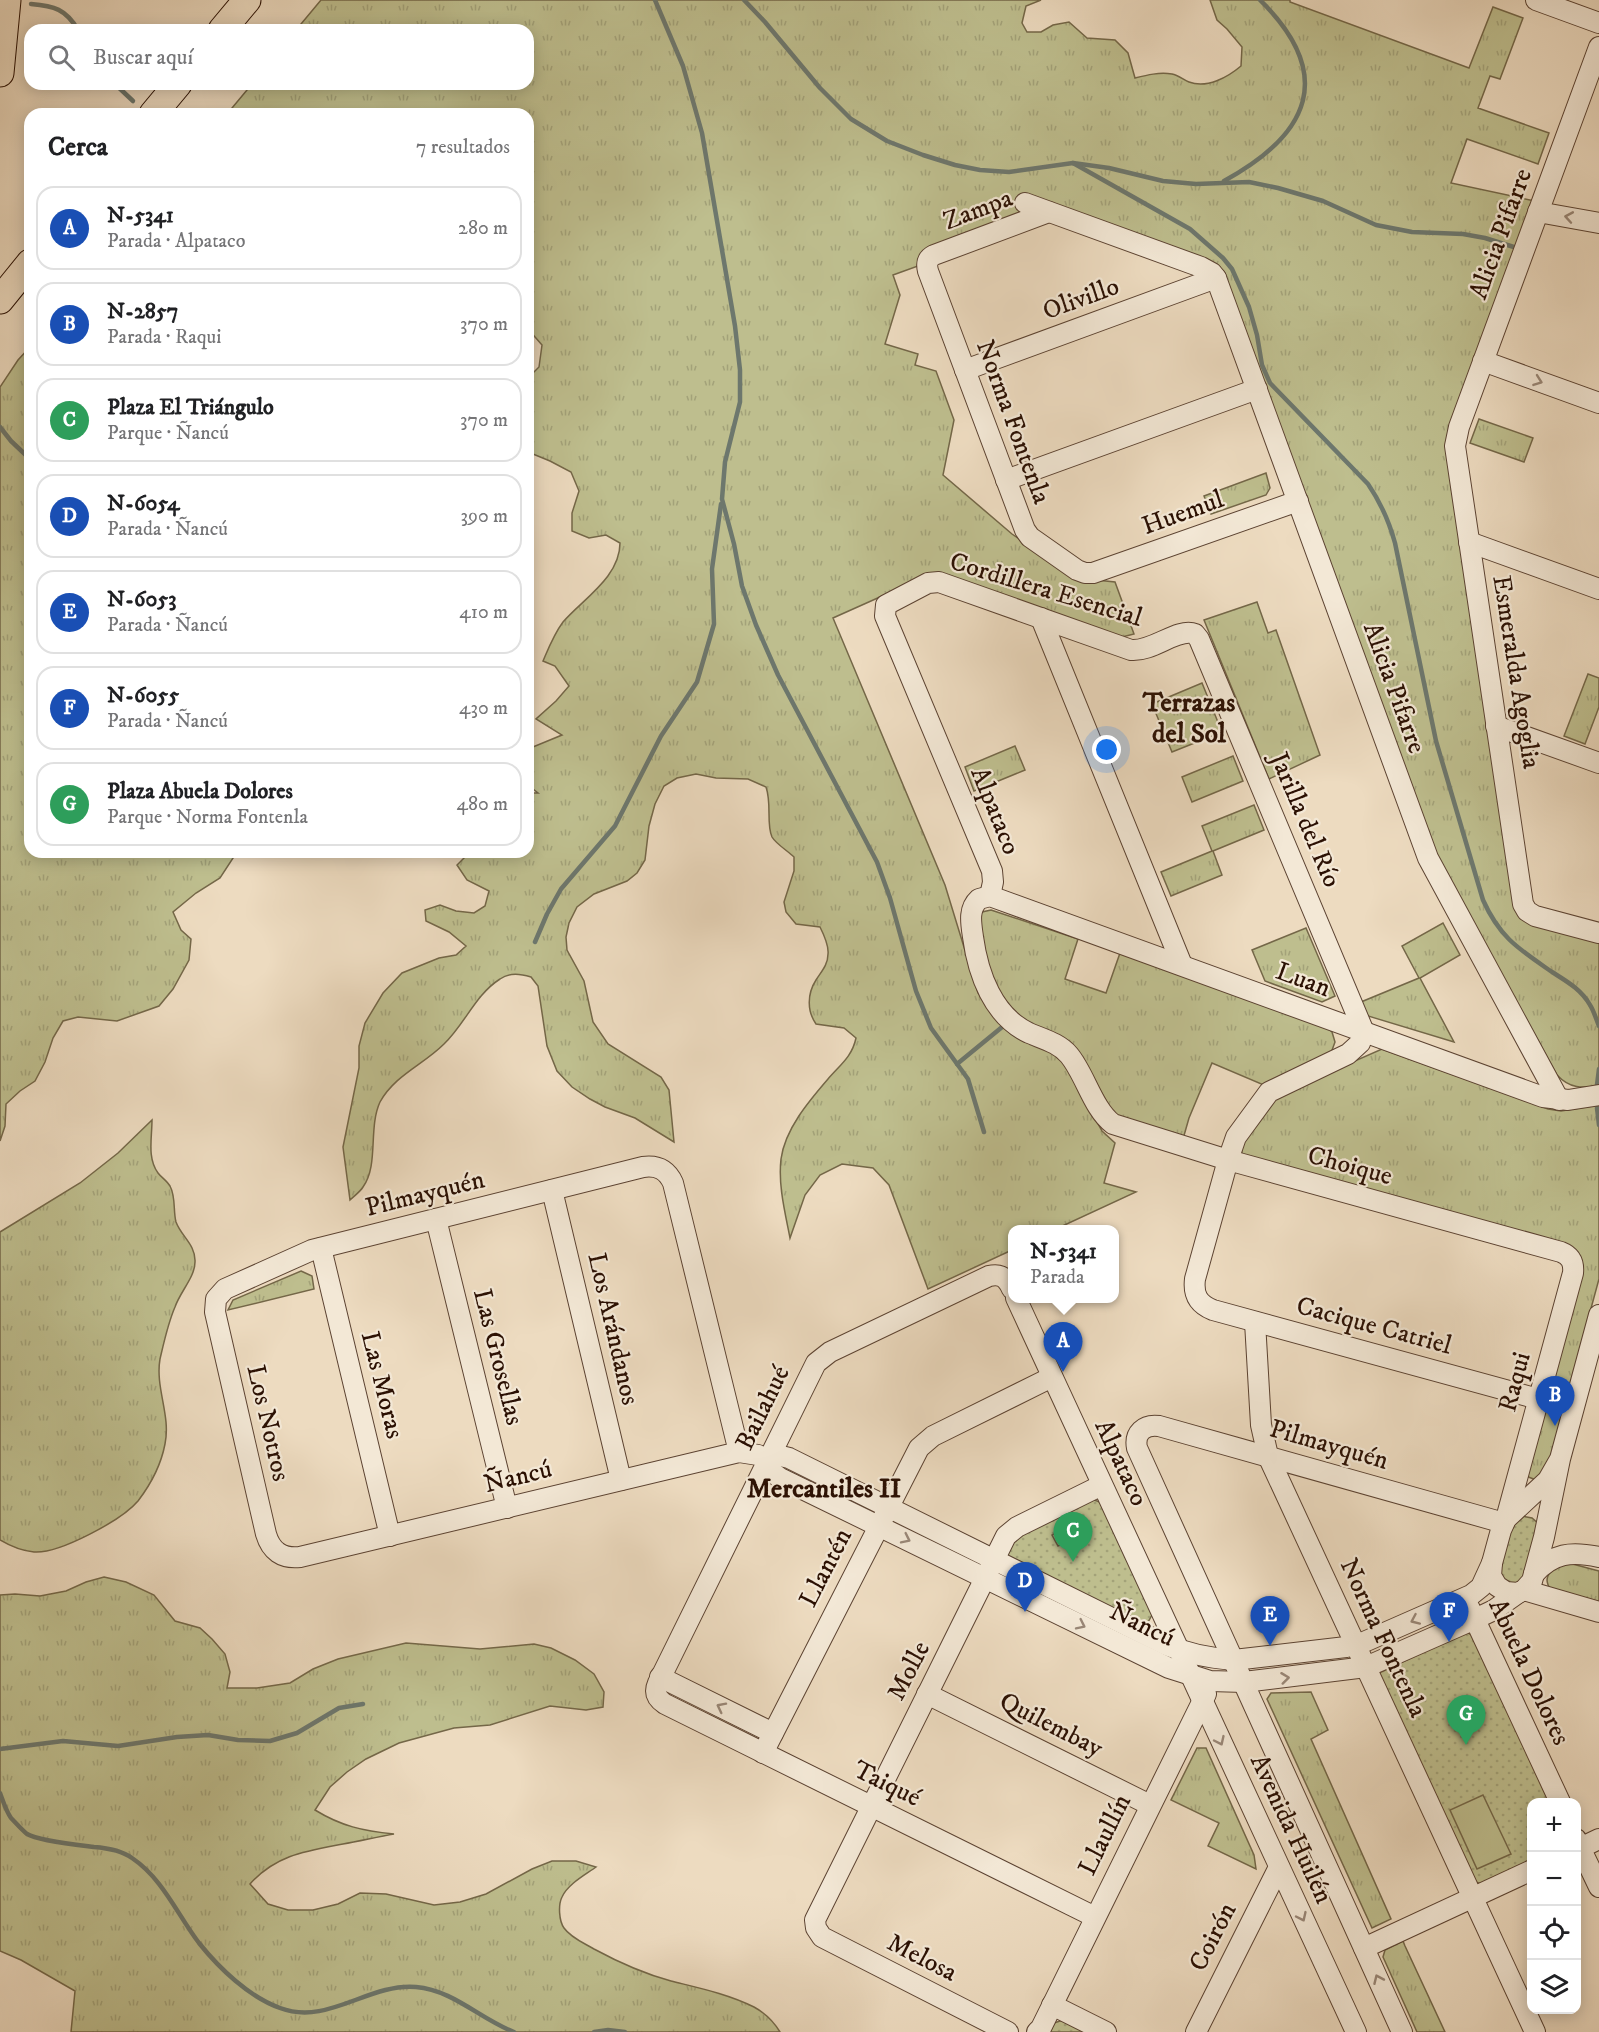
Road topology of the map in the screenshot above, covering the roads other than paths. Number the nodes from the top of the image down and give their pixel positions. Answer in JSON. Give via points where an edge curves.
{"nodes":[{"id":1,"x":7,"y":0,"type":"edge"},
{"id":2,"x":247,"y":0,"type":"edge"},
{"id":3,"x":1536,"y":0,"type":"edge"},
{"id":4,"x":1599,"y":23,"type":"edge"},
{"id":5,"x":227,"y":24,"type":"edge"},
{"id":6,"x":1599,"y":47,"type":"edge"},
{"id":7,"x":0,"y":74,"type":"edge"},
{"id":8,"x":173,"y":90,"type":"edge"},
{"id":9,"x":158,"y":108,"type":"edge"},
{"id":10,"x":1025,"y":203,"type":"dead end"},
{"id":11,"x":1049,"y":212,"type":"junction"},
{"id":12,"x":1538,"y":212,"type":"junction"},
{"id":13,"x":1599,"y":223,"type":"edge"},
{"id":14,"x":927,"y":261,"type":"joint"},
{"id":15,"x":24,"y":271,"type":"edge"},
{"id":16,"x":1216,"y":278,"type":"junction"},
{"id":17,"x":0,"y":300,"type":"edge"},
{"id":18,"x":1483,"y":361,"type":"junction"},
{"id":19,"x":965,"y":370,"type":"junction"},
{"id":20,"x":1257,"y":389,"type":"junction"},
{"id":21,"x":1599,"y":403,"type":"edge"},
{"id":22,"x":1455,"y":441,"type":"joint"},
{"id":23,"x":1006,"y":480,"type":"junction"},
{"id":24,"x":1298,"y":501,"type":"junction"},
{"id":25,"x":1469,"y":542,"type":"junction"},
{"id":26,"x":1085,"y":573,"type":"joint"},
{"id":27,"x":1599,"y":590,"type":"edge"},
{"id":28,"x":886,"y":605,"type":"joint"},
{"id":29,"x":1041,"y":618,"type":"junction"},
{"id":30,"x":1192,"y":632,"type":"joint"},
{"id":31,"x":1496,"y":726,"type":"junction"},
{"id":32,"x":1599,"y":763,"type":"edge"},
{"id":33,"x":990,"y":896,"type":"junction"},
{"id":34,"x":1599,"y":933,"type":"edge"},
{"id":35,"x":1182,"y":965,"type":"junction"},
{"id":36,"x":1364,"y":1032,"type":"junction"},
{"id":37,"x":1599,"y":1095,"type":"edge"},
{"id":38,"x":1559,"y":1100,"type":"junction"},
{"id":39,"x":1113,"y":1124,"type":"joint"},
{"id":40,"x":1228,"y":1160,"type":"junction"},
{"id":41,"x":552,"y":1190,"type":"junction"},
{"id":42,"x":436,"y":1219,"type":"junction"},
{"id":43,"x":321,"y":1248,"type":"junction"},
{"id":44,"x":1572,"y":1260,"type":"joint"},
{"id":45,"x":1006,"y":1282,"type":"edge"},
{"id":46,"x":216,"y":1299,"type":"joint"},
{"id":47,"x":1018,"y":1303,"type":"edge"},
{"id":48,"x":1599,"y":1315,"type":"edge"},
{"id":49,"x":1255,"y":1322,"type":"junction"},
{"id":50,"x":1591,"y":1375,"type":"edge"},
{"id":51,"x":1052,"y":1377,"type":"junction"},
{"id":52,"x":1538,"y":1399,"type":"junction"},
{"id":53,"x":1140,"y":1430,"type":"joint"},
{"id":54,"x":739,"y":1452,"type":"junction"},
{"id":55,"x":1268,"y":1456,"type":"junction"},
{"id":56,"x":1560,"y":1459,"type":"junction"},
{"id":57,"x":768,"y":1460,"type":"junction"},
{"id":58,"x":621,"y":1480,"type":"junction"},
{"id":59,"x":1102,"y":1485,"type":"junction"},
{"id":60,"x":888,"y":1507,"type":"junction"},
{"id":61,"x":507,"y":1508,"type":"junction"},
{"id":62,"x":1508,"y":1518,"type":"junction"},
{"id":63,"x":878,"y":1526,"type":"junction"},
{"id":64,"x":1545,"y":1533,"type":"junction"},
{"id":65,"x":390,"y":1536,"type":"junction"},
{"id":66,"x":280,"y":1555,"type":"joint"},
{"id":67,"x":1597,"y":1556,"type":"edge"},
{"id":68,"x":994,"y":1559,"type":"junction"},
{"id":69,"x":1492,"y":1563,"type":"junction"},
{"id":70,"x":985,"y":1578,"type":"junction"},
{"id":71,"x":1525,"y":1586,"type":"junction"},
{"id":72,"x":1465,"y":1598,"type":"junction"},
{"id":73,"x":1599,"y":1612,"type":"edge"},
{"id":74,"x":1475,"y":1619,"type":"junction"},
{"id":75,"x":1356,"y":1645,"type":"junction"},
{"id":76,"x":1178,"y":1650,"type":"junction"},
{"id":77,"x":1225,"y":1659,"type":"junction"},
{"id":78,"x":1366,"y":1667,"type":"junction"},
{"id":79,"x":1190,"y":1676,"type":"junction"},
{"id":80,"x":1210,"y":1681,"type":"junction"},
{"id":81,"x":1244,"y":1682,"type":"junction"},
{"id":82,"x":658,"y":1687,"type":"junction"},
{"id":83,"x":927,"y":1694,"type":"junction"},
{"id":84,"x":1202,"y":1703,"type":"junction"},
{"id":85,"x":773,"y":1733,"type":"junction"},
{"id":86,"x":763,"y":1753,"type":"junction"},
{"id":87,"x":1558,"y":1798,"type":"edge"},
{"id":88,"x":1150,"y":1805,"type":"junction"},
{"id":89,"x":871,"y":1806,"type":"junction"},
{"id":90,"x":1599,"y":1839,"type":"edge"},
{"id":91,"x":1581,"y":1844,"type":"edge"},
{"id":92,"x":1581,"y":1851,"type":"edge"},
{"id":93,"x":1279,"y":1867,"type":"junction"},
{"id":94,"x":1527,"y":1872,"type":"edge"},
{"id":95,"x":1599,"y":1887,"type":"edge"},
{"id":96,"x":1473,"y":1898,"type":"junction"},
{"id":97,"x":1095,"y":1917,"type":"junction"},
{"id":98,"x":816,"y":1928,"type":"joint"},
{"id":99,"x":1364,"y":1948,"type":"junction"},
{"id":100,"x":1052,"y":2005,"type":"junction"},
{"id":101,"x":1008,"y":2032,"type":"edge"},
{"id":102,"x":1037,"y":2032,"type":"edge"},
{"id":103,"x":1106,"y":2032,"type":"edge"},
{"id":104,"x":1196,"y":2032,"type":"edge"},
{"id":105,"x":1356,"y":2032,"type":"edge"},
{"id":106,"x":1402,"y":2032,"type":"edge"},
{"id":107,"x":1535,"y":2032,"type":"edge"}],
"edges":[{"from":1,"to":7,"type":"highway"},
{"from":2,"to":5,"type":"highway"},
{"from":3,"to":4,"type":"street"},
{"from":6,"to":12,"type":"street","name":"Alicia Pifarre"},
{"from":8,"to":9,"type":"highway"},
{"from":10,"to":11,"type":"street"},
{"from":11,"to":14,"type":"street","name":"Zampa"},
{"from":11,"to":16,"type":"street","via":[[1201,267]]},
{"from":13,"to":12,"type":"street","one_way":true},
{"from":12,"to":18,"type":"street","name":"Alicia Pifarre"},
{"from":14,"to":19,"type":"street","name":"Norma Fontenla"},
{"from":15,"to":17,"type":"highway"},
{"from":16,"to":19,"type":"street","name":"Olivillo"},
{"from":16,"to":20,"type":"street","name":"Alicia Pifarre"},
{"from":18,"to":21,"type":"street","one_way":true},
{"from":18,"to":22,"type":"street","name":"Alicia Pifarre"},
{"from":19,"to":23,"type":"street","name":"Norma Fontenla"},
{"from":20,"to":23,"type":"street"},
{"from":20,"to":24,"type":"street","name":"Alicia Pifarre"},
{"from":22,"to":25,"type":"street","name":"Esmeralda Agoglia"},
{"from":23,"to":26,"type":"street","name":"Norma Fontenla","via":[[1030,537]]},
{"from":24,"to":26,"type":"street","name":"Huemul"},
{"from":24,"to":38,"type":"street","name":"Alicia Pifarre","via":[[1428,858]]},
{"from":25,"to":27,"type":"street"},
{"from":25,"to":31,"type":"street","name":"Esmeralda Agoglia"},
{"from":28,"to":29,"type":"street","name":"Cordillera Esencial","via":[[928,583],[939,582]]},
{"from":28,"to":33,"type":"street","name":"Alpataco","via":[[885,616],[992,871]]},
{"from":29,"to":30,"type":"street","name":"Cordillera Esencial","via":[[1137,650]]},
{"from":29,"to":35,"type":"street"},
{"from":30,"to":36,"type":"street","name":"Jarilla del Río","via":[[1199,639]]},
{"from":31,"to":32,"type":"street"},
{"from":31,"to":34,"type":"street","name":"Esmeralda Agoglia","via":[[1522,900],[1527,911]]},
{"from":33,"to":35,"type":"street","name":"Luan"},
{"from":33,"to":39,"type":"street","name":"Alpataco","via":[[975,902],[970,918],[976,957],[989,992],[1016,1025],[1065,1050],[1104,1116]]},
{"from":35,"to":36,"type":"street","name":"Luan"},
{"from":36,"to":38,"type":"street","name":"Luan"},
{"from":36,"to":40,"type":"street","via":[[1360,1043],[1348,1054],[1269,1092],[1236,1137]]},
{"from":37,"to":38,"type":"street","name":"Luan"},
{"from":39,"to":40,"type":"street","name":"Choique"},
{"from":40,"to":44,"type":"street","name":"Choique","via":[[1561,1252]]},
{"from":40,"to":49,"type":"street","name":"Cacique Catriel","via":[[1194,1291],[1198,1300],[1213,1310]]},
{"from":41,"to":42,"type":"street","name":"Pilmayquén"},
{"from":41,"to":54,"type":"street","name":"Pilmayquén","via":[[643,1167],[664,1170],[673,1183]]},
{"from":41,"to":58,"type":"street","name":"Los Arándanos"},
{"from":42,"to":43,"type":"street","name":"Pilmayquén"},
{"from":42,"to":61,"type":"street","name":"Las Grosellas"},
{"from":43,"to":46,"type":"street","name":"Pilmayquén","via":[[225,1289]]},
{"from":43,"to":65,"type":"street","name":"Las Moras"},
{"from":44,"to":52,"type":"street","name":"Raqui","via":[[1573,1273]]},
{"from":45,"to":57,"type":"street","name":"Bailahué","via":[[989,1276],[821,1358]]},
{"from":46,"to":66,"type":"street","name":"Los Notros","via":[[215,1312],[266,1534],[271,1547]]},
{"from":47,"to":51,"type":"street","name":"Alpataco"},
{"from":48,"to":50,"type":"street","name":"Raqui"},
{"from":49,"to":52,"type":"street","name":"Cacique Catriel"},
{"from":49,"to":55,"type":"street","name":"Norma Fontenla","via":[[1261,1425]]},
{"from":50,"to":56,"type":"street","name":"Raqui"},
{"from":51,"to":59,"type":"street","name":"Alpataco"},
{"from":51,"to":60,"type":"street","name":"Llantén","via":[[928,1440],[915,1454]]},
{"from":52,"to":62,"type":"street","name":"Raqui"},
{"from":53,"to":55,"type":"street","name":"Pilmayquén","via":[[1159,1426]]},
{"from":53,"to":77,"type":"street","name":"Alpataco","via":[[1137,1448]]},
{"from":54,"to":57,"type":"street","name":"Ñancú"},
{"from":54,"to":58,"type":"street","name":"Ñancú"},
{"from":55,"to":62,"type":"street","name":"Pilmayquén"},
{"from":55,"to":75,"type":"street","name":"Norma Fontenla"},
{"from":56,"to":62,"type":"street","name":"Raqui","via":[[1548,1480]]},
{"from":56,"to":64,"type":"street","name":"Raqui"},
{"from":57,"to":60,"type":"street","name":"Ñancú","via":[[786,1457]]},
{"from":57,"to":63,"type":"street","name":"Ñancú","via":[[776,1476]]},
{"from":57,"to":82,"type":"street","name":"Bailahué"},
{"from":58,"to":61,"type":"street","name":"Ñancú"},
{"from":59,"to":68,"type":"street","name":"Molle","via":[[1011,1531]]},
{"from":59,"to":76,"type":"street","name":"Alpataco"},
{"from":60,"to":63,"type":"street","name":"Llantén"},
{"from":60,"to":68,"type":"street","name":"Ñancú"},
{"from":61,"to":65,"type":"street","name":"Ñancú"},
{"from":62,"to":64,"type":"street","via":[[1526,1511],[1538,1515]]},
{"from":62,"to":69,"type":"street","name":"Raqui"},
{"from":63,"to":70,"type":"street","name":"Ñancú","one_way":true},
{"from":63,"to":85,"type":"street","name":"Llantén"},
{"from":64,"to":67,"type":"street"},
{"from":64,"to":71,"type":"street","name":"Raqui"},
{"from":65,"to":66,"type":"street","name":"Ñancú","via":[[300,1557]]},
{"from":67,"to":71,"type":"street","via":[[1555,1557]]},
{"from":68,"to":70,"type":"street","name":"Molle"},
{"from":68,"to":76,"type":"street","name":"Ñancú"},
{"from":69,"to":71,"type":"street","via":[[1491,1576],[1497,1586],[1506,1592]]},
{"from":69,"to":72,"type":"street","name":"Ñancú","via":[[1481,1587]]},
{"from":70,"to":79,"type":"street","name":"Ñancú","one_way":true},
{"from":70,"to":83,"type":"street","name":"Molle"},
{"from":71,"to":73,"type":"street"},
{"from":71,"to":74,"type":"street","name":"Ñancú"},
{"from":72,"to":74,"type":"street","name":"Abuela Dolores"},
{"from":72,"to":75,"type":"street","name":"Ñancú","one_way":true},
{"from":74,"to":78,"type":"street","name":"Ñancú"},
{"from":74,"to":87,"type":"street","name":"Abuela Dolores"},
{"from":75,"to":77,"type":"street","name":"Ñancú"},
{"from":75,"to":78,"type":"street","name":"Norma Fontenla"},
{"from":76,"to":77,"type":"street","name":"Ñancú"},
{"from":76,"to":79,"type":"street","name":"Avenida Huilén"},
{"from":77,"to":80,"type":"street","name":"Llaullín"},
{"from":77,"to":81,"type":"street","name":"Avenida Huilén"},
{"from":81,"to":78,"type":"street","name":"Ñancú","one_way":true},
{"from":78,"to":96,"type":"street","name":"Norma Fontenla"},
{"from":79,"to":80,"type":"street","name":"Ñancú"},
{"from":79,"to":84,"type":"street","name":"Avenida Huilén"},
{"from":80,"to":81,"type":"street","name":"Ñancú"},
{"from":80,"to":84,"type":"street","name":"Llaullín"},
{"from":81,"to":99,"type":"street","name":"Avenida Huilén"},
{"from":85,"to":82,"type":"street","one_way":true},
{"from":82,"to":86,"type":"street","name":"Taiqué","via":[[665,1704]]},
{"from":83,"to":88,"type":"street","name":"Quilembay"},
{"from":83,"to":89,"type":"street","name":"Molle"},
{"from":84,"to":88,"type":"street","name":"Llaullín"},
{"from":84,"to":93,"type":"street","name":"Avenida Huilén","one_way":true},
{"from":85,"to":86,"type":"street","name":"Llantén"},
{"from":86,"to":89,"type":"street","name":"Taiqué"},
{"from":88,"to":97,"type":"street","name":"Llaullín"},
{"from":89,"to":97,"type":"street","name":"Taiqué"},
{"from":89,"to":98,"type":"street","name":"Molle","via":[[816,1916]]},
{"from":90,"to":91,"type":"street"},
{"from":92,"to":95,"type":"street"},
{"from":93,"to":104,"type":"street","name":"Coirón"},
{"from":93,"to":105,"type":"street","name":"Avenida Huilén","one_way":true},
{"from":94,"to":96,"type":"street"},
{"from":96,"to":99,"type":"street"},
{"from":96,"to":107,"type":"street","name":"Norma Fontenla"},
{"from":97,"to":100,"type":"street","name":"Llaullín"},
{"from":98,"to":101,"type":"street","name":"Melosa","via":[[822,1937]]},
{"from":106,"to":99,"type":"street","name":"Avenida Huilén","one_way":true},
{"from":100,"to":102,"type":"street","name":"Llaullín"},
{"from":100,"to":103,"type":"street"}]}
